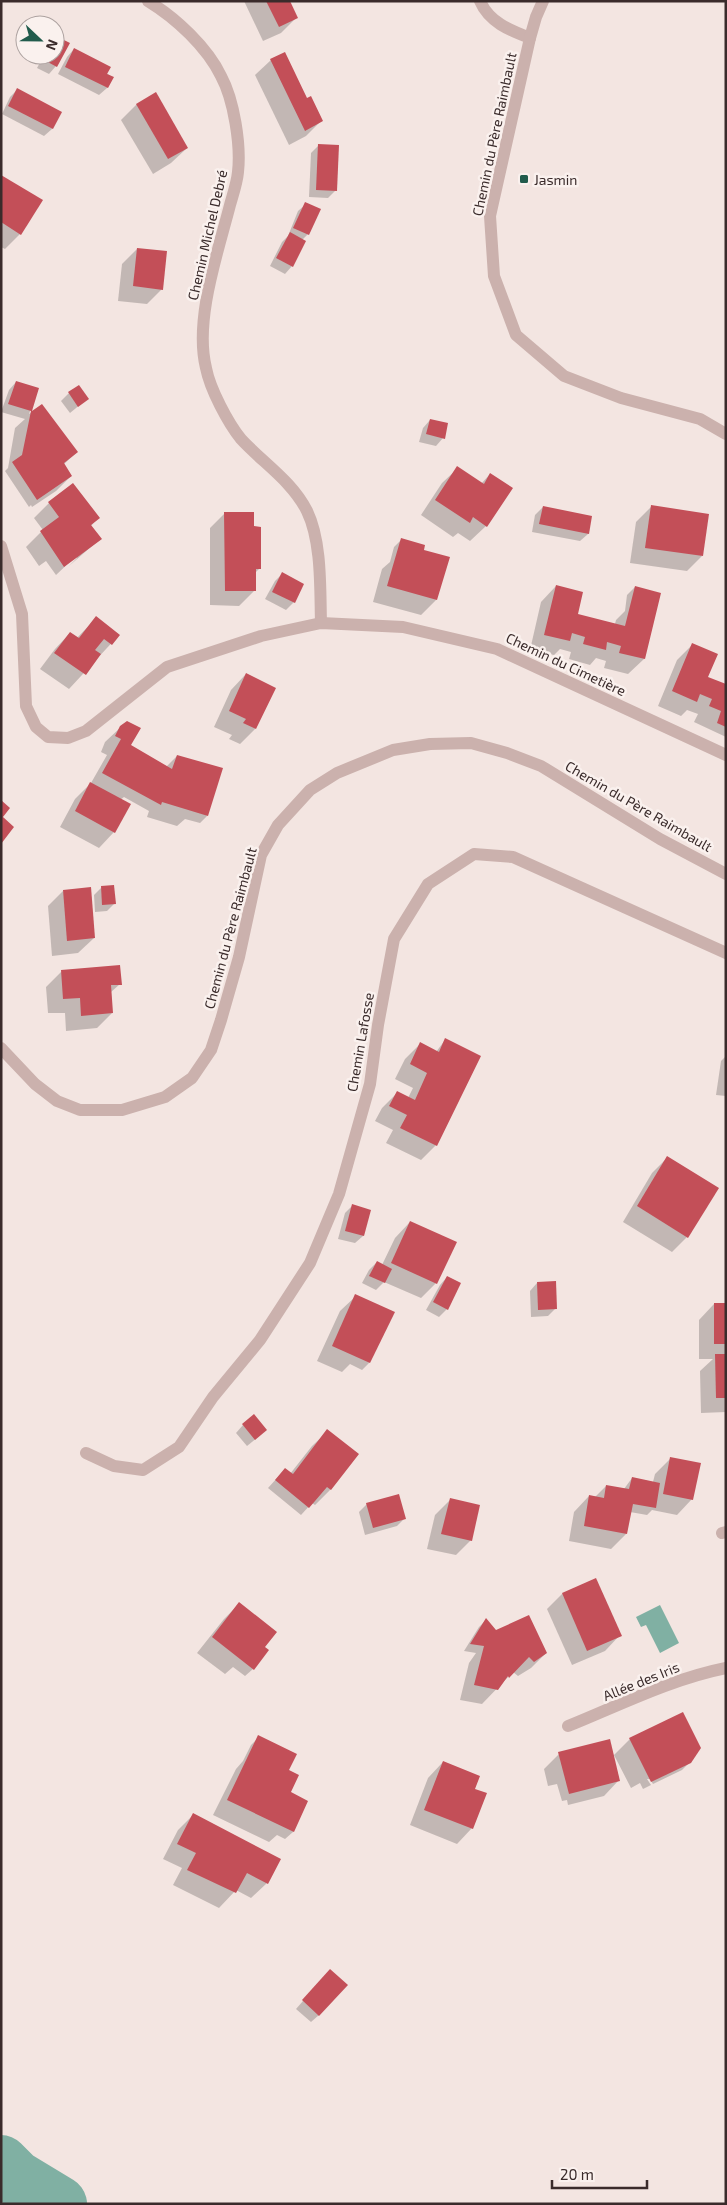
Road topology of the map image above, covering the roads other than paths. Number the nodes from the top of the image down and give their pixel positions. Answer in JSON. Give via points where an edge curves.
{"nodes":[{"id":1,"x":148,"y":1,"type":"edge"},
{"id":2,"x":480,"y":1,"type":"edge"},
{"id":3,"x":543,"y":1,"type":"edge"},
{"id":4,"x":530,"y":38,"type":"junction"},
{"id":5,"x":726,"y":434,"type":"edge"},
{"id":6,"x":1,"y":546,"type":"edge"},
{"id":7,"x":321,"y":623,"type":"junction"},
{"id":8,"x":726,"y":755,"type":"edge"},
{"id":9,"x":726,"y":874,"type":"edge"},
{"id":10,"x":726,"y":952,"type":"edge"},
{"id":11,"x":1,"y":1048,"type":"edge"},
{"id":12,"x":86,"y":1454,"type":"dead end"},
{"id":13,"x":726,"y":1668,"type":"edge"},
{"id":14,"x":568,"y":1726,"type":"dead end"}],
"edges":[{"from":1,"to":7,"type":"street","name":"Chemin Michel Debré","via":[[193,37],[222,76],[237,125],[238,172],[209,286],[203,329],[206,368],[218,401],[241,438],[284,478],[307,512],[319,555]]},
{"from":2,"to":4,"type":"street","via":[[486,14],[513,32]]},
{"from":3,"to":4,"type":"street","name":"Chemin du Père Raimbault"},
{"from":4,"to":5,"type":"street","name":"Chemin du Père Raimbault","via":[[490,216],[494,276],[516,335],[564,376],[621,398],[700,419]]},
{"from":6,"to":7,"type":"street","name":"Chemin du Cimetière","via":[[22,614],[26,706],[36,727],[48,737],[68,738],[86,731],[167,667],[261,636]]},
{"from":7,"to":8,"type":"street","name":"Chemin du Cimetière","via":[[403,627],[497,648]]},
{"from":9,"to":11,"type":"street","name":"Chemin du Père Raimbault","via":[[660,839],[541,766],[507,752],[472,743],[430,744],[392,750],[337,773],[310,790],[278,825],[261,855],[239,957],[211,1050],[192,1078],[165,1096],[122,1110],[80,1110],[57,1101],[35,1084]]},
{"from":10,"to":12,"type":"street","name":"Chemin Lafosse","via":[[513,857],[474,854],[428,884],[394,939],[370,1084],[339,1194],[310,1262],[260,1340],[213,1397],[179,1447],[143,1470],[114,1466]]},
{"from":13,"to":14,"type":"street","name":"Allée des Iris","via":[[664,1686]]}]}
